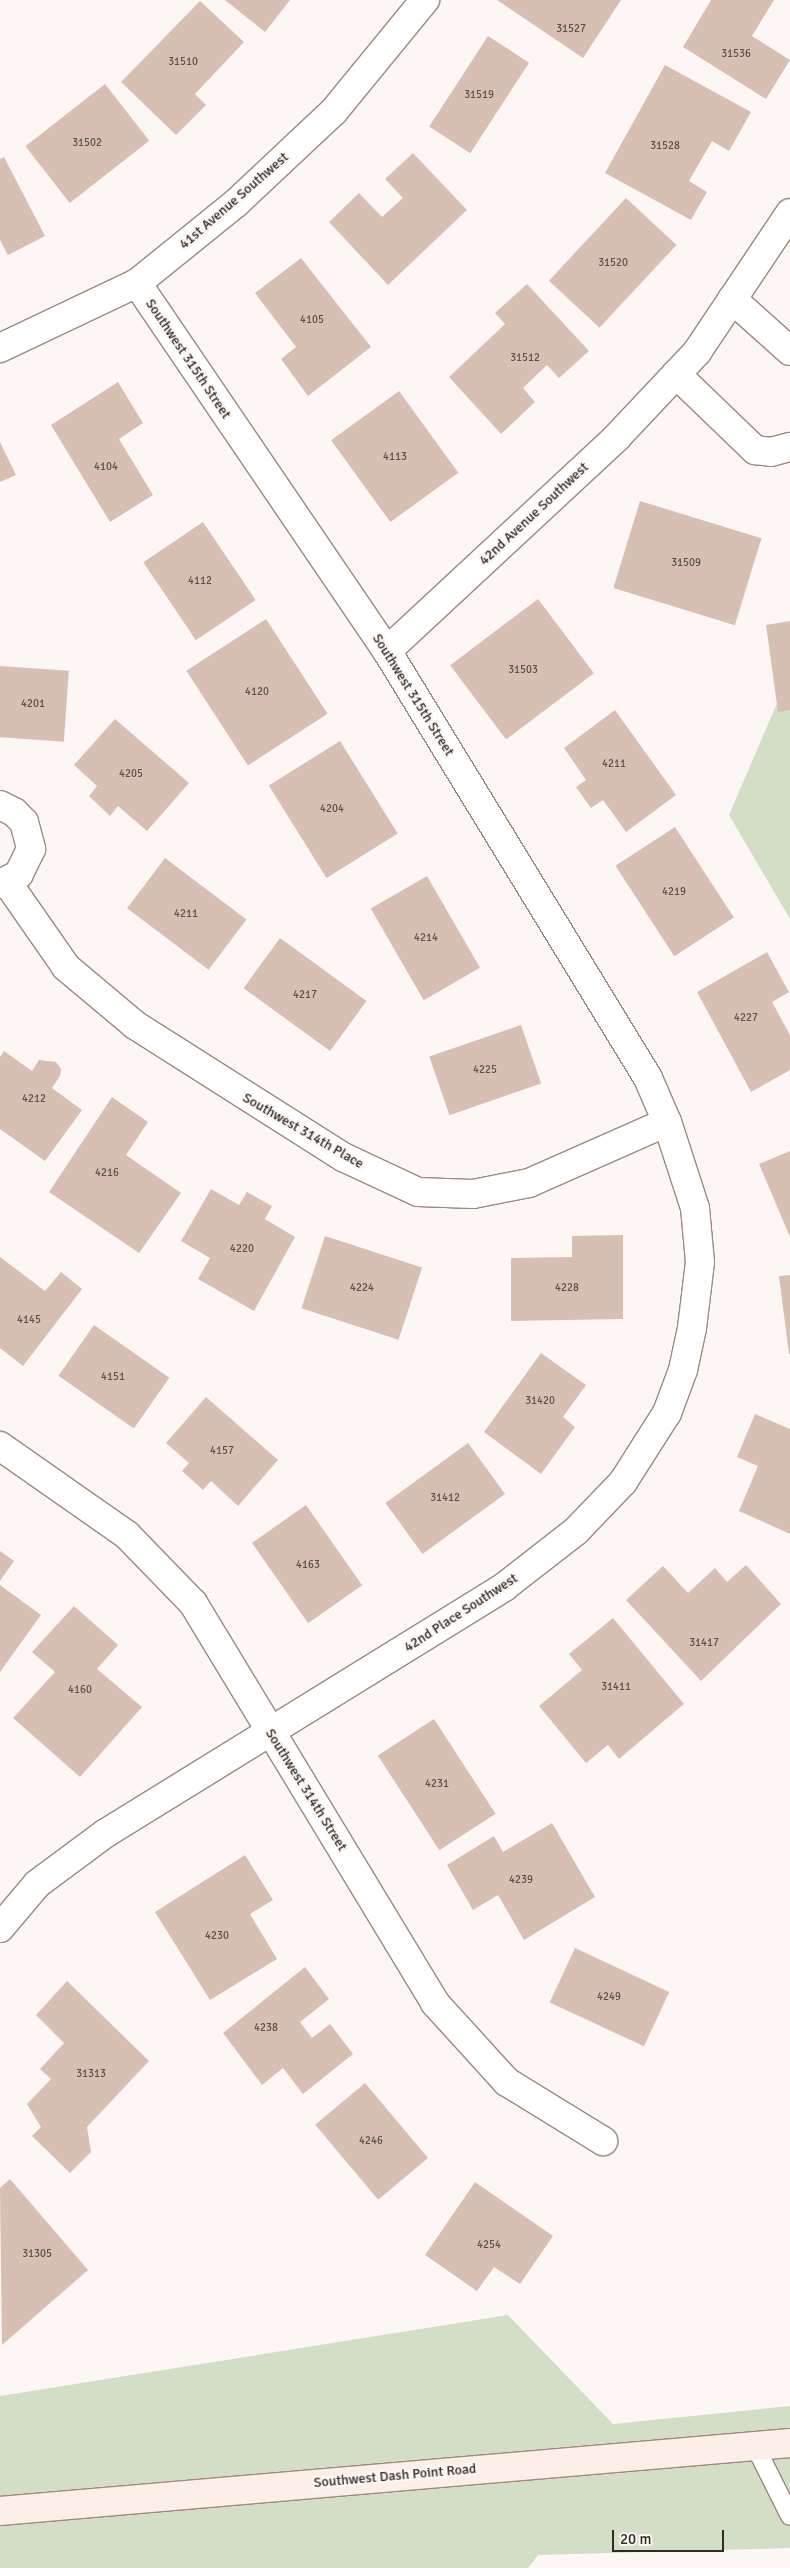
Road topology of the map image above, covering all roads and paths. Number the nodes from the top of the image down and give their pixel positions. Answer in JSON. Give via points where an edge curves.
{"nodes":[{"id":1,"x":425,"y":0,"type":"edge"},
{"id":2,"x":790,"y":213,"type":"edge"},
{"id":3,"x":137,"y":283,"type":"junction"},
{"id":4,"x":732,"y":299,"type":"junction"},
{"id":5,"x":0,"y":348,"type":"edge"},
{"id":6,"x":790,"y":351,"type":"edge"},
{"id":7,"x":676,"y":374,"type":"junction"},
{"id":8,"x":790,"y":447,"type":"edge"},
{"id":9,"x":387,"y":651,"type":"junction"},
{"id":10,"x":0,"y":806,"type":"edge"},
{"id":11,"x":4,"y":883,"type":"edge"},
{"id":12,"x":666,"y":1122,"type":"junction"},
{"id":13,"x":0,"y":1446,"type":"edge"},
{"id":14,"x":270,"y":1733,"type":"junction"},
{"id":15,"x":0,"y":1928,"type":"edge"},
{"id":16,"x":603,"y":2141,"type":"dead end"},
{"id":17,"x":790,"y":2443,"type":"edge"},
{"id":18,"x":755,"y":2446,"type":"junction"},
{"id":19,"x":0,"y":2512,"type":"edge"},
{"id":20,"x":790,"y":2516,"type":"edge"}],
"edges":[{"from":1,"to":3,"type":"street","name":"41st Avenue Southwest","via":[[334,111],[236,203]]},
{"from":2,"to":4,"type":"street","name":"42nd Avenue Southwest"},
{"from":3,"to":5,"type":"street","name":"41st Avenue Southwest"},
{"from":3,"to":9,"type":"street","name":"Southwest 315th Street"},
{"from":4,"to":6,"type":"street"},
{"from":4,"to":7,"type":"street","name":"42nd Avenue Southwest","via":[[697,352]]},
{"from":7,"to":8,"type":"street","via":[[755,450],[771,452]]},
{"from":7,"to":9,"type":"street","name":"42nd Avenue Southwest","via":[[617,437]]},
{"from":9,"to":12,"type":"street","name":"Southwest 315th Street","via":[[648,1078]]},
{"from":10,"to":11,"type":"street","name":"Southwest 314th Place","via":[[14,812],[24,822],[31,849],[23,868]]},
{"from":11,"to":12,"type":"street","name":"Southwest 314th Place","via":[[66,967],[135,1025],[343,1157],[418,1192],[473,1194],[529,1183]]},
{"from":12,"to":14,"type":"street","name":"42nd Place Southwest","via":[[695,1208],[700,1262],[684,1370],[662,1421],[623,1482],[576,1531],[504,1588]]},
{"from":13,"to":14,"type":"street","name":"Southwest 314th Street","via":[[127,1535],[193,1603]]},
{"from":14,"to":15,"type":"street","name":"42nd Place Southwest","via":[[106,1833],[37,1884]]},
{"from":14,"to":16,"type":"street","name":"Southwest 314th Street","via":[[435,2003],[507,2082]]},
{"from":17,"to":18,"type":"main road","name":"Southwest Dash Point Road"},
{"from":18,"to":19,"type":"main road","name":"Southwest Dash Point Road"},
{"from":18,"to":20,"type":"lane"}]}
